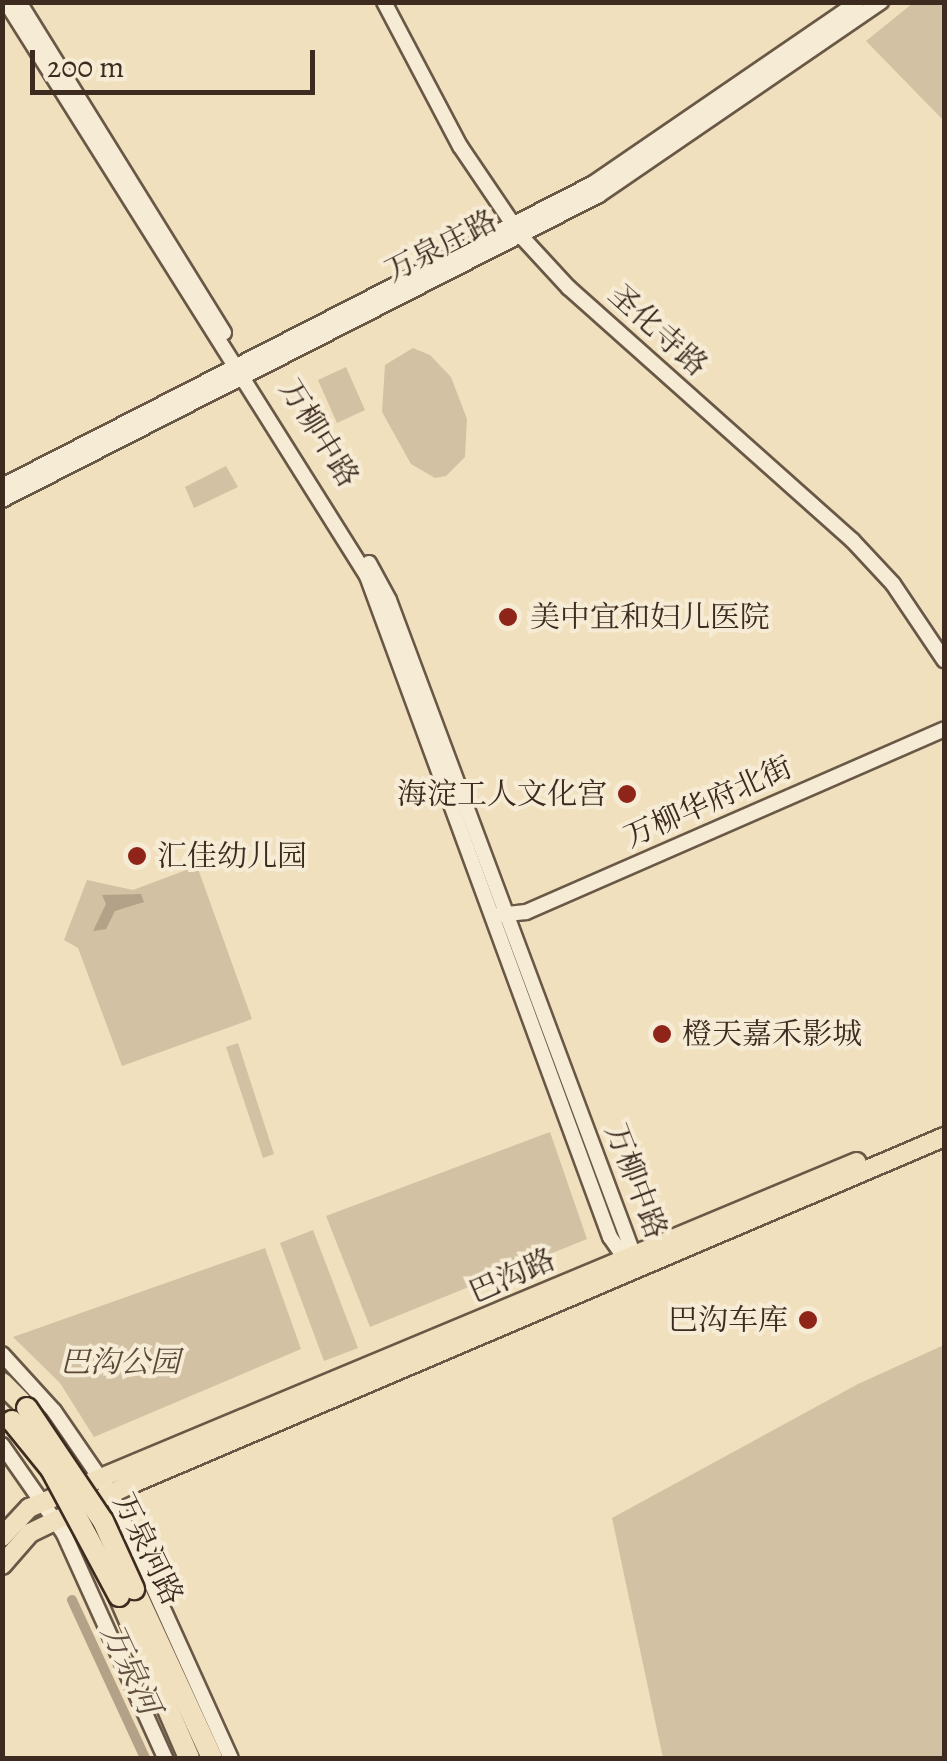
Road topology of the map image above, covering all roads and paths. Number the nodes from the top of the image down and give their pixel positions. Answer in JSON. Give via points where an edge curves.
{"nodes":[{"id":1,"x":6,"y":2,"type":"edge"},
{"id":2,"x":19,"y":2,"type":"edge"},
{"id":3,"x":384,"y":2,"type":"edge"},
{"id":4,"x":858,"y":2,"type":"edge"},
{"id":5,"x":881,"y":2,"type":"edge"},
{"id":6,"x":517,"y":231,"type":"junction"},
{"id":7,"x":242,"y":371,"type":"junction"},
{"id":8,"x":2,"y":486,"type":"edge"},
{"id":9,"x":2,"y":500,"type":"edge"},
{"id":10,"x":944,"y":660,"type":"edge"},
{"id":11,"x":944,"y":729,"type":"edge"},
{"id":12,"x":499,"y":915,"type":"junction"},
{"id":13,"x":944,"y":1125,"type":"edge"},
{"id":14,"x":944,"y":1137,"type":"edge"},
{"id":15,"x":631,"y":1261,"type":"junction"},
{"id":16,"x":2,"y":1354,"type":"edge"},
{"id":17,"x":2,"y":1383,"type":"edge"},
{"id":18,"x":54,"y":1411,"type":"junction"},
{"id":19,"x":14,"y":1413,"type":"edge"},
{"id":20,"x":7,"y":1450,"type":"edge"},
{"id":21,"x":106,"y":1486,"type":"junction"},
{"id":22,"x":75,"y":1489,"type":"junction"},
{"id":23,"x":45,"y":1501,"type":"junction"},
{"id":24,"x":85,"y":1506,"type":"junction"},
{"id":25,"x":56,"y":1520,"type":"junction"},
{"id":26,"x":2,"y":1537,"type":"edge"},
{"id":27,"x":134,"y":1541,"type":"junction"},
{"id":28,"x":2,"y":1565,"type":"edge"},
{"id":29,"x":146,"y":1568,"type":"junction"},
{"id":30,"x":91,"y":1590,"type":"junction"},
{"id":31,"x":126,"y":1592,"type":"junction"},
{"id":32,"x":165,"y":1758,"type":"edge"},
{"id":33,"x":189,"y":1758,"type":"edge"},
{"id":34,"x":212,"y":1758,"type":"edge"},
{"id":35,"x":230,"y":1758,"type":"edge"}],
"edges":[{"from":1,"to":7,"type":"street","name":"万柳中路"},
{"from":2,"to":7,"type":"street","name":"万柳中路"},
{"from":3,"to":6,"type":"street","name":"圣化寺路","via":[[460,146]]},
{"from":4,"to":6,"type":"street","name":"万泉庄路"},
{"from":5,"to":6,"type":"street","name":"万泉庄路","via":[[599,194]]},
{"from":6,"to":7,"type":"street","name":"万泉庄路"},
{"from":6,"to":10,"type":"street","name":"圣化寺路","via":[[569,288],[852,540],[894,584]]},
{"from":7,"to":8,"type":"street","name":"万泉庄路"},
{"from":7,"to":9,"type":"street","name":"万泉庄路"},
{"from":7,"to":12,"type":"street","name":"万柳中路","via":[[377,598]]},
{"from":11,"to":12,"type":"street","name":"万柳华府北街","via":[[526,912]]},
{"from":12,"to":15,"type":"street","name":"万柳中路"},
{"from":13,"to":15,"type":"main road","name":"巴沟路"},
{"from":14,"to":15,"type":"main road","name":"巴沟路"},
{"from":15,"to":21,"type":"main road","name":"巴沟路"},
{"from":16,"to":18,"type":"street","name":"万泉河路"},
{"from":17,"to":19,"type":"highway","name":"万泉河路"},
{"from":18,"to":20,"type":"street"},
{"from":18,"to":21,"type":"street","name":"万泉河路"},
{"from":19,"to":31,"type":"highway","name":"万泉河路","bridge":true},
{"from":20,"to":22,"type":"street","via":[[43,1444]]},
{"from":20,"to":23,"type":"street"},
{"from":21,"to":22,"type":"main road"},
{"from":21,"to":24,"type":"main road"},
{"from":21,"to":27,"type":"street","name":"万泉河路"},
{"from":22,"to":23,"type":"main road"},
{"from":22,"to":24,"type":"street"},
{"from":23,"to":25,"type":"street"},
{"from":23,"to":26,"type":"main road"},
{"from":24,"to":25,"type":"main road"},
{"from":24,"to":27,"type":"street","via":[[104,1540]]},
{"from":25,"to":28,"type":"main road","via":[[30,1533]]},
{"from":25,"to":30,"type":"street"},
{"from":27,"to":29,"type":"street","name":"万泉河路"},
{"from":29,"to":30,"type":"street"},
{"from":29,"to":35,"type":"street","name":"万泉河路"},
{"from":30,"to":32,"type":"street"},
{"from":31,"to":33,"type":"highway","name":"万泉河路"},
{"from":31,"to":34,"type":"highway","name":"万泉河路"}]}
